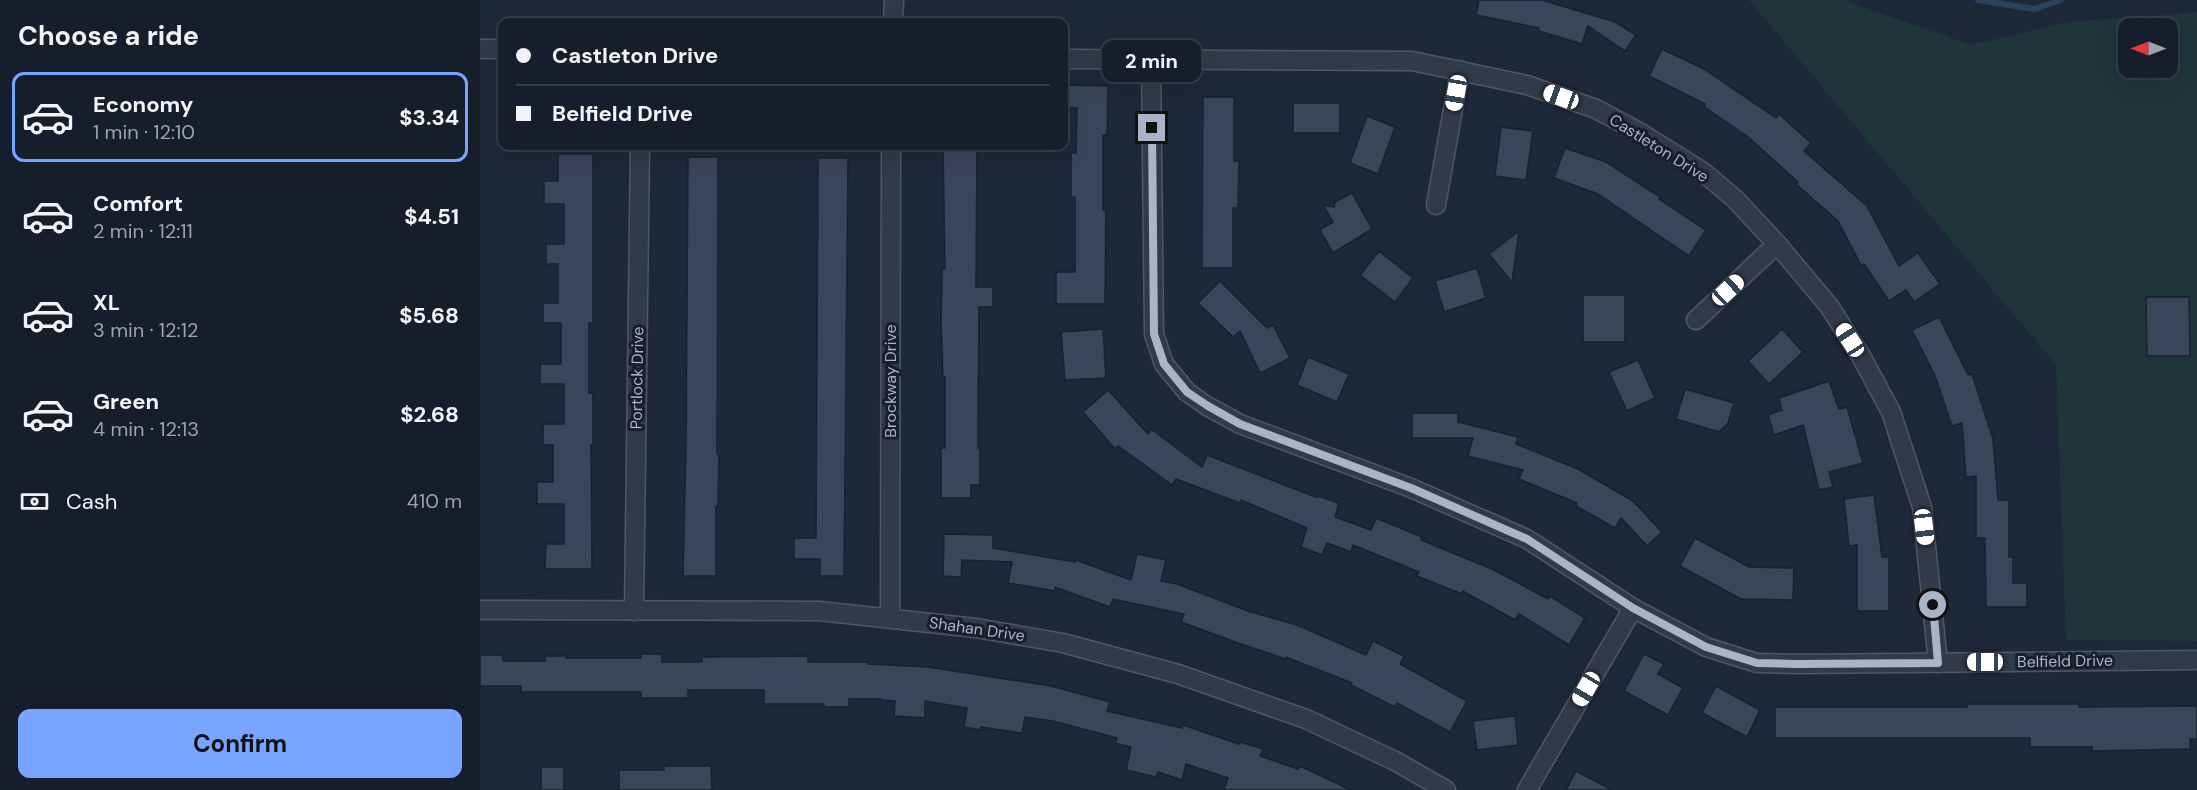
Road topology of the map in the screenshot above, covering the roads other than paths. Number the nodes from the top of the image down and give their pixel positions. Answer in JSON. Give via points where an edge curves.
{"nodes":[{"id":1,"x":894,"y":0,"type":"edge"},
{"id":2,"x":893,"y":18,"type":"edge"},
{"id":3,"x":480,"y":49,"type":"edge"},
{"id":4,"x":498,"y":50,"type":"edge"},
{"id":5,"x":1068,"y":58,"type":"edge"},
{"id":6,"x":1151,"y":59,"type":"junction"},
{"id":7,"x":1460,"y":70,"type":"junction"},
{"id":8,"x":640,"y":150,"type":"edge"},
{"id":9,"x":891,"y":150,"type":"edge"},
{"id":10,"x":1436,"y":205,"type":"dead end"},
{"id":11,"x":1777,"y":244,"type":"junction"},
{"id":12,"x":1696,"y":320,"type":"dead end"},
{"id":13,"x":1633,"y":608,"type":"junction"},
{"id":14,"x":480,"y":609,"type":"edge"},
{"id":15,"x":634,"y":611,"type":"junction"},
{"id":16,"x":890,"y":617,"type":"junction"},
{"id":17,"x":2197,"y":660,"type":"edge"},
{"id":18,"x":1938,"y":663,"type":"junction"},
{"id":19,"x":1446,"y":790,"type":"edge"},
{"id":20,"x":1527,"y":790,"type":"edge"}],
"edges":[{"from":1,"to":2,"type":"street"},
{"from":3,"to":4,"type":"street"},
{"from":5,"to":6,"type":"street","name":"Castleton Drive"},
{"from":6,"to":7,"type":"street","name":"Castleton Drive","via":[[1412,61]]},
{"from":6,"to":13,"type":"street","name":"Belfield Drive","via":[[1154,334],[1164,364],[1187,392],[1240,424],[1411,488],[1527,539]]},
{"from":7,"to":10,"type":"street"},
{"from":7,"to":11,"type":"street","name":"Castleton Drive","via":[[1527,85],[1596,109],[1639,132],[1703,172]]},
{"from":8,"to":15,"type":"street","name":"Portlock Drive"},
{"from":9,"to":16,"type":"street","name":"Brockway Drive"},
{"from":11,"to":12,"type":"street"},
{"from":11,"to":18,"type":"street","name":"Castleton Drive","via":[[1829,306],[1892,412],[1922,507]]},
{"from":13,"to":18,"type":"street","name":"Belfield Drive","via":[[1706,647],[1757,663]]},
{"from":13,"to":20,"type":"street"},
{"from":14,"to":15,"type":"street","name":"Shahan Drive"},
{"from":15,"to":16,"type":"street","name":"Shahan Drive","via":[[819,611]]},
{"from":16,"to":19,"type":"street","name":"Shahan Drive","via":[[1063,643],[1178,674],[1306,719]]},
{"from":17,"to":18,"type":"street","name":"Belfield Drive"}]}
